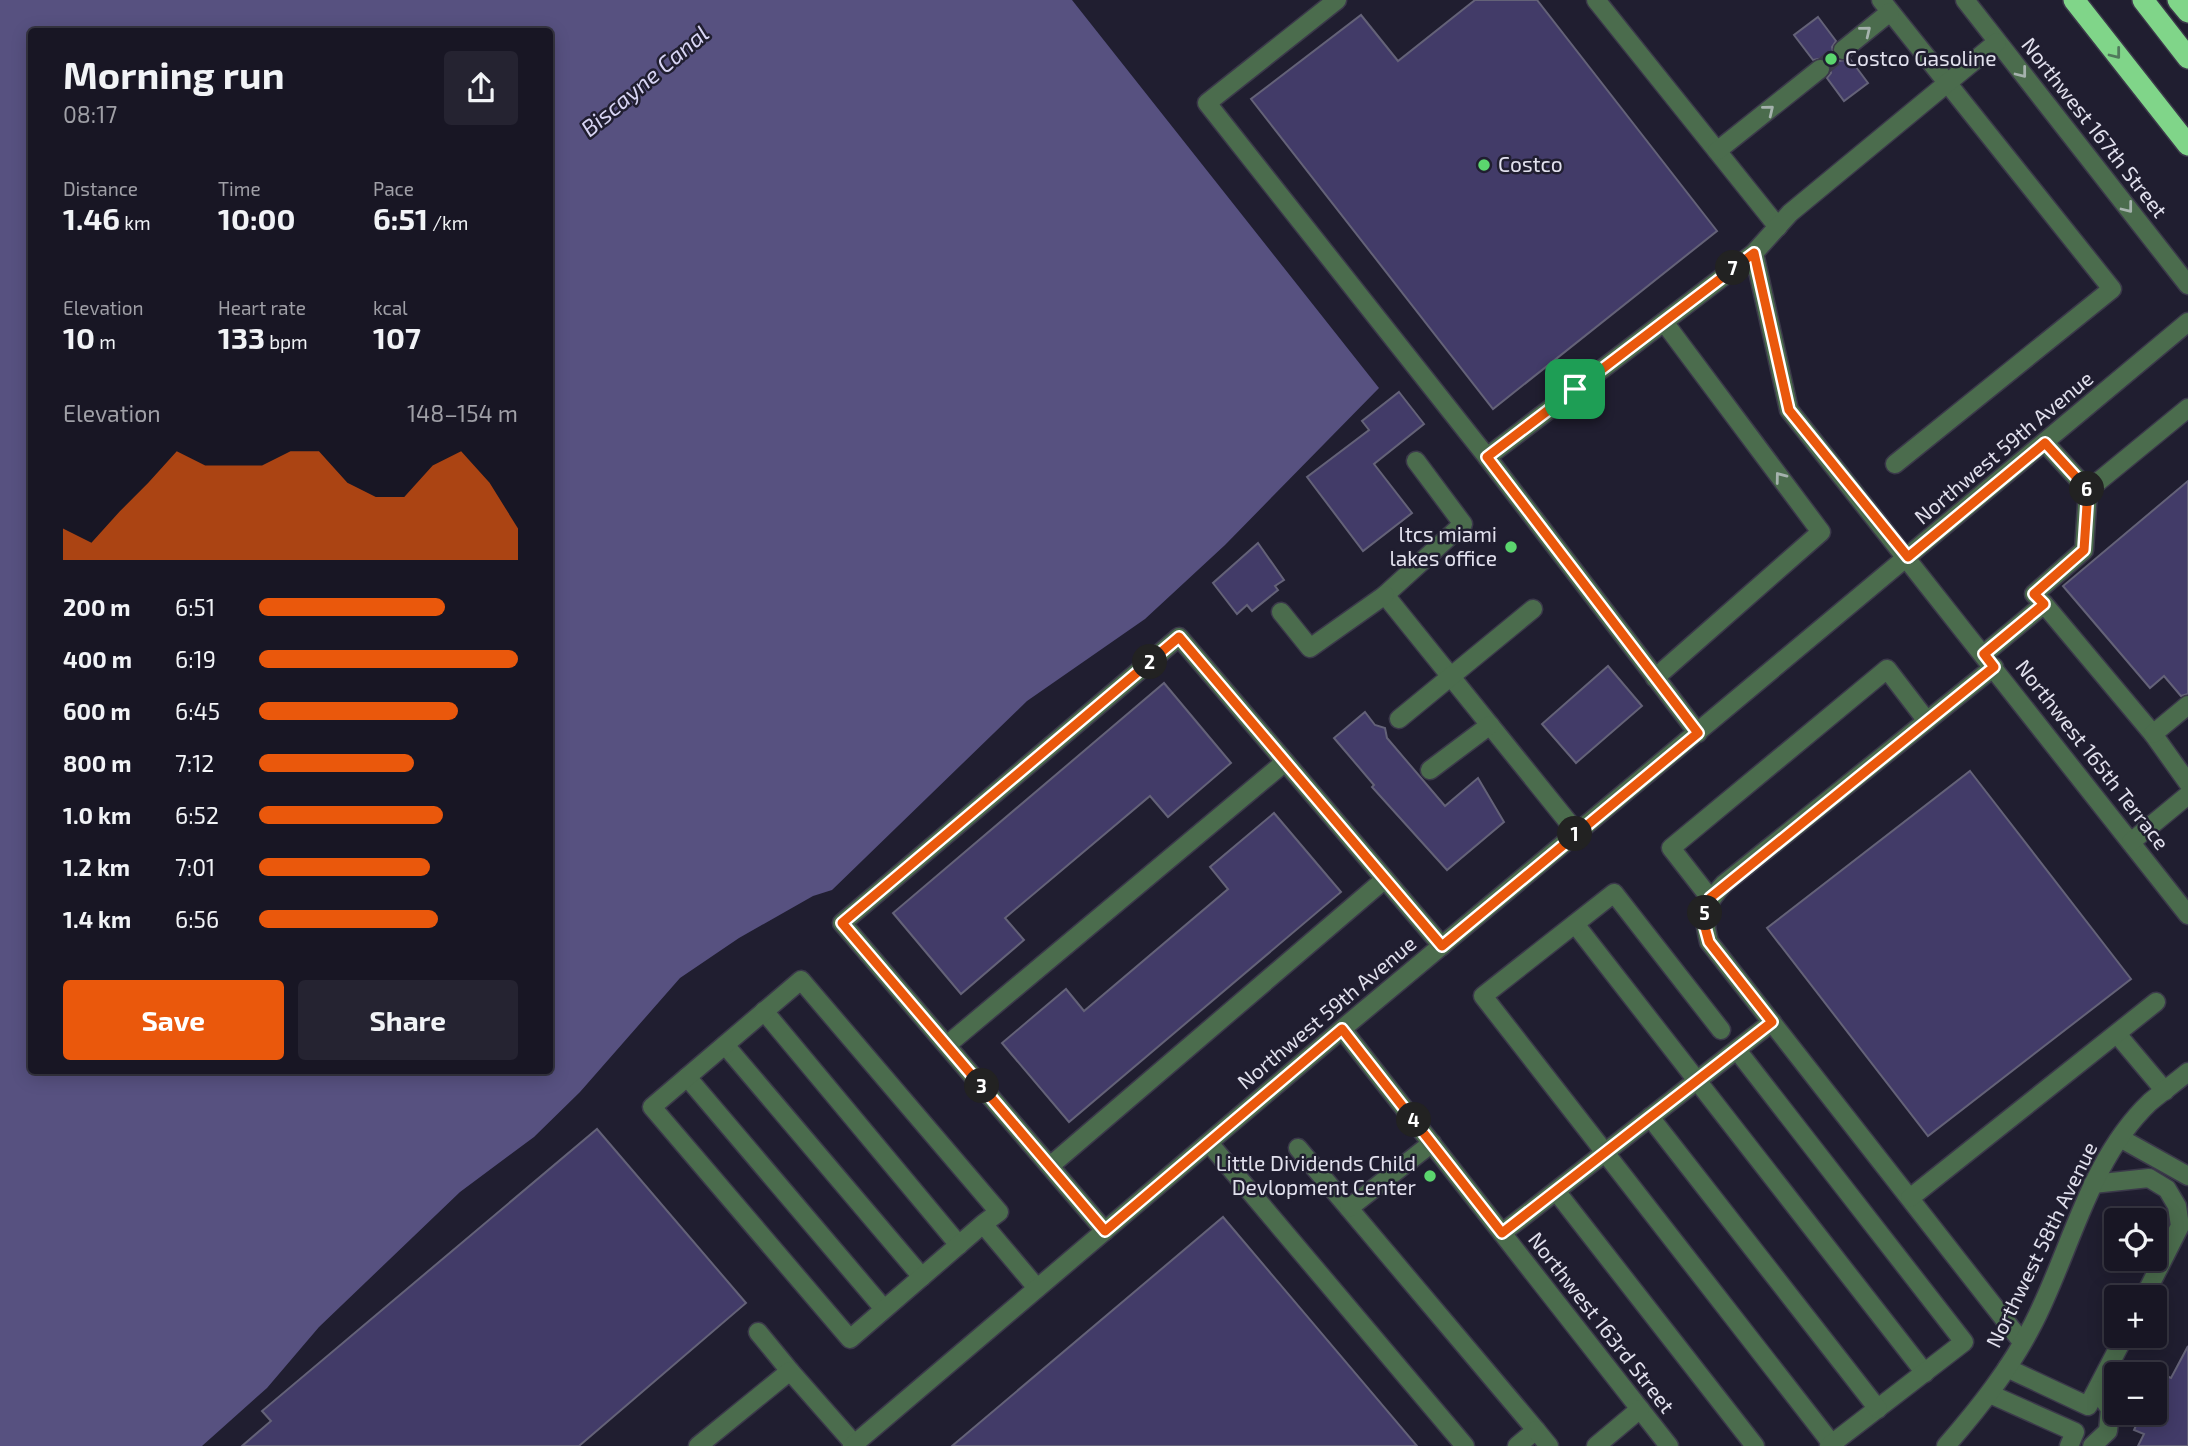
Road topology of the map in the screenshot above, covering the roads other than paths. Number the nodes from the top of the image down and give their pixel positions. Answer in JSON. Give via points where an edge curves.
{"nodes":[{"id":1,"x":1337,"y":0,"type":"edge"},
{"id":2,"x":1596,"y":0,"type":"edge"},
{"id":3,"x":1965,"y":0,"type":"edge"},
{"id":4,"x":2074,"y":0,"type":"edge"},
{"id":5,"x":2143,"y":0,"type":"edge"},
{"id":6,"x":2178,"y":0,"type":"edge"},
{"id":7,"x":1885,"y":6,"type":"edge"},
{"id":8,"x":2188,"y":12,"type":"edge"},
{"id":9,"x":1997,"y":42,"type":"junction"},
{"id":10,"x":1843,"y":50,"type":"tunnel mouth"},
{"id":11,"x":2188,"y":58,"type":"edge"},
{"id":12,"x":1820,"y":69,"type":"tunnel mouth"},
{"id":13,"x":1947,"y":84,"type":"junction"},
{"id":14,"x":2188,"y":145,"type":"edge"},
{"id":15,"x":1717,"y":151,"type":"junction"},
{"id":16,"x":1778,"y":227,"type":"junction"},
{"id":17,"x":1754,"y":253,"type":"junction"},
{"id":18,"x":2188,"y":285,"type":"edge"},
{"id":19,"x":1664,"y":322,"type":"junction"},
{"id":20,"x":2188,"y":322,"type":"edge"},
{"id":21,"x":2188,"y":408,"type":"edge"},
{"id":22,"x":2045,"y":443,"type":"junction"},
{"id":23,"x":1487,"y":457,"type":"junction"},
{"id":24,"x":1416,"y":461,"type":"dead end"},
{"id":25,"x":1895,"y":464,"type":"dead end"},
{"id":26,"x":2088,"y":490,"type":"junction"},
{"id":27,"x":1908,"y":557,"type":"junction"},
{"id":28,"x":1385,"y":595,"type":"junction"},
{"id":29,"x":2044,"y":604,"type":"junction"},
{"id":30,"x":1532,"y":609,"type":"dead end"},
{"id":31,"x":1281,"y":612,"type":"dead end"},
{"id":32,"x":1989,"y":660,"type":"junction"},
{"id":33,"x":1451,"y":677,"type":"junction"},
{"id":34,"x":1655,"y":678,"type":"junction"},
{"id":35,"x":2188,"y":705,"type":"edge"},
{"id":36,"x":1399,"y":719,"type":"dead end"},
{"id":37,"x":1927,"y":721,"type":"junction"},
{"id":38,"x":1490,"y":725,"type":"junction"},
{"id":39,"x":1698,"y":733,"type":"junction"},
{"id":40,"x":2153,"y":734,"type":"junction"},
{"id":41,"x":1285,"y":762,"type":"junction"},
{"id":42,"x":1430,"y":770,"type":"dead end"},
{"id":43,"x":2186,"y":777,"type":"edge"},
{"id":44,"x":2188,"y":794,"type":"edge"},
{"id":45,"x":1577,"y":833,"type":"junction"},
{"id":46,"x":2131,"y":842,"type":"junction"},
{"id":47,"x":1385,"y":879,"type":"junction"},
{"id":48,"x":1710,"y":898,"type":"junction"},
{"id":49,"x":2188,"y":915,"type":"edge"},
{"id":50,"x":1574,"y":924,"type":"junction"},
{"id":51,"x":1442,"y":946,"type":"junction"},
{"id":52,"x":2156,"y":1002,"type":"dead end"},
{"id":53,"x":764,"y":1011,"type":"junction"},
{"id":54,"x":1772,"y":1022,"type":"junction"},
{"id":55,"x":1342,"y":1029,"type":"junction"},
{"id":56,"x":1721,"y":1030,"type":"dead end"},
{"id":57,"x":2117,"y":1034,"type":"junction"},
{"id":58,"x":725,"y":1045,"type":"junction"},
{"id":59,"x":947,"y":1045,"type":"junction"},
{"id":60,"x":1737,"y":1050,"type":"junction"},
{"id":61,"x":2188,"y":1072,"type":"edge"},
{"id":62,"x":687,"y":1077,"type":"junction"},
{"id":63,"x":1697,"y":1081,"type":"junction"},
{"id":64,"x":2165,"y":1091,"type":"junction"},
{"id":65,"x":1650,"y":1117,"type":"junction"},
{"id":66,"x":2120,"y":1138,"type":"junction"},
{"id":67,"x":1209,"y":1143,"type":"junction"},
{"id":68,"x":1432,"y":1143,"type":"junction"},
{"id":69,"x":1298,"y":1148,"type":"dead end"},
{"id":70,"x":1605,"y":1153,"type":"junction"},
{"id":71,"x":1050,"y":1166,"type":"junction"},
{"id":72,"x":2188,"y":1176,"type":"edge"},
{"id":73,"x":2094,"y":1184,"type":"junction"},
{"id":74,"x":1556,"y":1191,"type":"junction"},
{"id":75,"x":1910,"y":1198,"type":"junction"},
{"id":76,"x":1349,"y":1208,"type":"junction"},
{"id":77,"x":983,"y":1224,"type":"junction"},
{"id":78,"x":1105,"y":1231,"type":"junction"},
{"id":79,"x":1502,"y":1233,"type":"junction"},
{"id":80,"x":959,"y":1245,"type":"junction"},
{"id":81,"x":922,"y":1277,"type":"junction"},
{"id":82,"x":2150,"y":1285,"type":"edge"},
{"id":83,"x":1037,"y":1288,"type":"junction"},
{"id":84,"x":884,"y":1309,"type":"junction"},
{"id":85,"x":758,"y":1332,"type":"dead end"},
{"id":86,"x":2022,"y":1342,"type":"junction"},
{"id":87,"x":2118,"y":1348,"type":"edge"},
{"id":88,"x":2007,"y":1368,"type":"junction"},
{"id":89,"x":790,"y":1371,"type":"junction"},
{"id":90,"x":1924,"y":1373,"type":"junction"},
{"id":91,"x":1990,"y":1394,"type":"junction"},
{"id":92,"x":2092,"y":1398,"type":"junction"},
{"id":93,"x":1640,"y":1409,"type":"junction"},
{"id":94,"x":1878,"y":1409,"type":"junction"},
{"id":95,"x":1536,"y":1430,"type":"junction"},
{"id":96,"x":2072,"y":1439,"type":"edge"},
{"id":97,"x":854,"y":1445,"type":"edge"},
{"id":98,"x":1831,"y":1445,"type":"edge"},
{"id":99,"x":698,"y":1446,"type":"edge"},
{"id":100,"x":1465,"y":1446,"type":"edge"},
{"id":101,"x":1517,"y":1446,"type":"edge"},
{"id":102,"x":1549,"y":1446,"type":"edge"},
{"id":103,"x":1596,"y":1446,"type":"edge"},
{"id":104,"x":1669,"y":1446,"type":"edge"},
{"id":105,"x":1755,"y":1446,"type":"edge"},
{"id":106,"x":1946,"y":1446,"type":"edge"},
{"id":107,"x":2092,"y":1446,"type":"edge"}],
"edges":[{"from":1,"to":23,"type":"street","via":[[1207,103]]},
{"from":2,"to":15,"type":"street"},
{"from":3,"to":9,"type":"street","name":"Northwest 167th Street"},
{"from":4,"to":14,"type":"highway","one_way":true},
{"from":5,"to":11,"type":"highway"},
{"from":6,"to":8,"type":"highway"},
{"from":10,"to":7,"type":"street","one_way":true},
{"from":7,"to":13,"type":"street"},
{"from":9,"to":13,"type":"street"},
{"from":9,"to":18,"type":"street","name":"Northwest 167th Street","one_way":true},
{"from":15,"to":12,"type":"street","one_way":true},
{"from":13,"to":16,"type":"street"},
{"from":13,"to":25,"type":"street","via":[[2112,289]]},
{"from":15,"to":16,"type":"street"},
{"from":16,"to":17,"type":"street"},
{"from":17,"to":19,"type":"street"},
{"from":17,"to":27,"type":"street","name":"Northwest 165th Terrace","via":[[1789,410]]},
{"from":19,"to":23,"type":"street"},
{"from":34,"to":19,"type":"street","one_way":true,"via":[[1821,531]]},
{"from":20,"to":22,"type":"street","name":"Northwest 59th Avenue"},
{"from":21,"to":26,"type":"street"},
{"from":22,"to":26,"type":"street"},
{"from":22,"to":27,"type":"street","name":"Northwest 59th Avenue"},
{"from":23,"to":34,"type":"street"},
{"from":24,"to":28,"type":"street","via":[[1463,524]]},
{"from":26,"to":29,"type":"street","via":[[2084,550],[2034,594]]},
{"from":27,"to":32,"type":"street","name":"Northwest 165th Terrace"},
{"from":27,"to":39,"type":"street","name":"Northwest 59th Avenue"},
{"from":28,"to":31,"type":"street","via":[[1310,648]]},
{"from":28,"to":33,"type":"street"},
{"from":29,"to":32,"type":"street"},
{"from":29,"to":40,"type":"street"},
{"from":30,"to":33,"type":"street"},
{"from":32,"to":37,"type":"street"},
{"from":32,"to":46,"type":"street","name":"Northwest 165th Terrace"},
{"from":33,"to":36,"type":"street"},
{"from":33,"to":38,"type":"street"},
{"from":34,"to":39,"type":"street"},
{"from":35,"to":40,"type":"street"},
{"from":37,"to":48,"type":"street"},
{"from":37,"to":48,"type":"street","via":[[1888,669],[1671,848]]},
{"from":38,"to":42,"type":"street"},
{"from":38,"to":45,"type":"street"},
{"from":39,"to":45,"type":"street","name":"Northwest 59th Avenue"},
{"from":40,"to":43,"type":"street"},
{"from":41,"to":47,"type":"street"},
{"from":41,"to":59,"type":"street"},
{"from":41,"to":59,"type":"street","via":[[1179,637],[842,923]]},
{"from":44,"to":46,"type":"street"},
{"from":45,"to":51,"type":"street","name":"Northwest 59th Avenue"},
{"from":46,"to":49,"type":"street","name":"Northwest 165th Terrace"},
{"from":47,"to":51,"type":"street"},
{"from":47,"to":71,"type":"street"},
{"from":48,"to":54,"type":"street","via":[[1703,920],[1709,942]]},
{"from":50,"to":56,"type":"street","via":[[1614,893]]},
{"from":50,"to":63,"type":"street"},
{"from":50,"to":70,"type":"street","via":[[1483,996]]},
{"from":51,"to":55,"type":"street","name":"Northwest 59th Avenue"},
{"from":52,"to":57,"type":"street"},
{"from":53,"to":58,"type":"street"},
{"from":53,"to":77,"type":"street","via":[[801,980],[999,1212]]},
{"from":53,"to":80,"type":"street"},
{"from":54,"to":60,"type":"street"},
{"from":54,"to":75,"type":"street"},
{"from":55,"to":67,"type":"street","name":"Northwest 59th Avenue"},
{"from":55,"to":68,"type":"street","name":"Northwest 163rd Street"},
{"from":57,"to":64,"type":"street"},
{"from":57,"to":75,"type":"street"},
{"from":58,"to":62,"type":"street"},
{"from":58,"to":81,"type":"street"},
{"from":59,"to":71,"type":"street"},
{"from":60,"to":63,"type":"street"},
{"from":60,"to":90,"type":"street","via":[[1964,1342]]},
{"from":61,"to":64,"type":"street","name":"Northwest 58th Avenue"},
{"from":62,"to":84,"type":"street"},
{"from":62,"to":84,"type":"street","via":[[652,1107],[850,1339]]},
{"from":63,"to":65,"type":"street"},
{"from":63,"to":90,"type":"street"},
{"from":64,"to":66,"type":"street","name":"Northwest 58th Avenue"},
{"from":65,"to":70,"type":"street"},
{"from":65,"to":94,"type":"street"},
{"from":66,"to":72,"type":"street"},
{"from":66,"to":73,"type":"street","name":"Northwest 58th Avenue"},
{"from":67,"to":78,"type":"street","name":"Northwest 59th Avenue"},
{"from":67,"to":100,"type":"street"},
{"from":68,"to":76,"type":"street"},
{"from":68,"to":79,"type":"street","name":"Northwest 163rd Street"},
{"from":69,"to":76,"type":"street"},
{"from":70,"to":74,"type":"street"},
{"from":70,"to":98,"type":"street"},
{"from":71,"to":78,"type":"street"},
{"from":73,"to":82,"type":"street","via":[[2149,1178],[2167,1189],[2177,1206],[2180,1226]]},
{"from":73,"to":86,"type":"street","name":"Northwest 58th Avenue"},
{"from":74,"to":79,"type":"street"},
{"from":74,"to":105,"type":"street"},
{"from":75,"to":86,"type":"street"},
{"from":76,"to":95,"type":"street"},
{"from":77,"to":80,"type":"street"},
{"from":77,"to":83,"type":"street"},
{"from":78,"to":83,"type":"street","name":"Northwest 59th Avenue"},
{"from":79,"to":93,"type":"street","name":"Northwest 163rd Street"},
{"from":80,"to":81,"type":"street"},
{"from":81,"to":84,"type":"street"},
{"from":83,"to":97,"type":"street","name":"Northwest 59th Avenue"},
{"from":85,"to":89,"type":"street"},
{"from":86,"to":88,"type":"street","name":"Northwest 58th Avenue"},
{"from":87,"to":92,"type":"street"},
{"from":88,"to":91,"type":"street","name":"Northwest 58th Avenue"},
{"from":88,"to":92,"type":"street"},
{"from":89,"to":97,"type":"street"},
{"from":89,"to":99,"type":"street"},
{"from":90,"to":94,"type":"street"},
{"from":91,"to":96,"type":"street"},
{"from":91,"to":106,"type":"street","name":"Northwest 58th Avenue"},
{"from":92,"to":96,"type":"street"},
{"from":92,"to":107,"type":"street","via":[[2110,1409],[2108,1431]]},
{"from":93,"to":103,"type":"street"},
{"from":93,"to":104,"type":"street","name":"Northwest 163rd Street"},
{"from":94,"to":98,"type":"street"},
{"from":95,"to":101,"type":"street"},
{"from":95,"to":102,"type":"street"}]}
